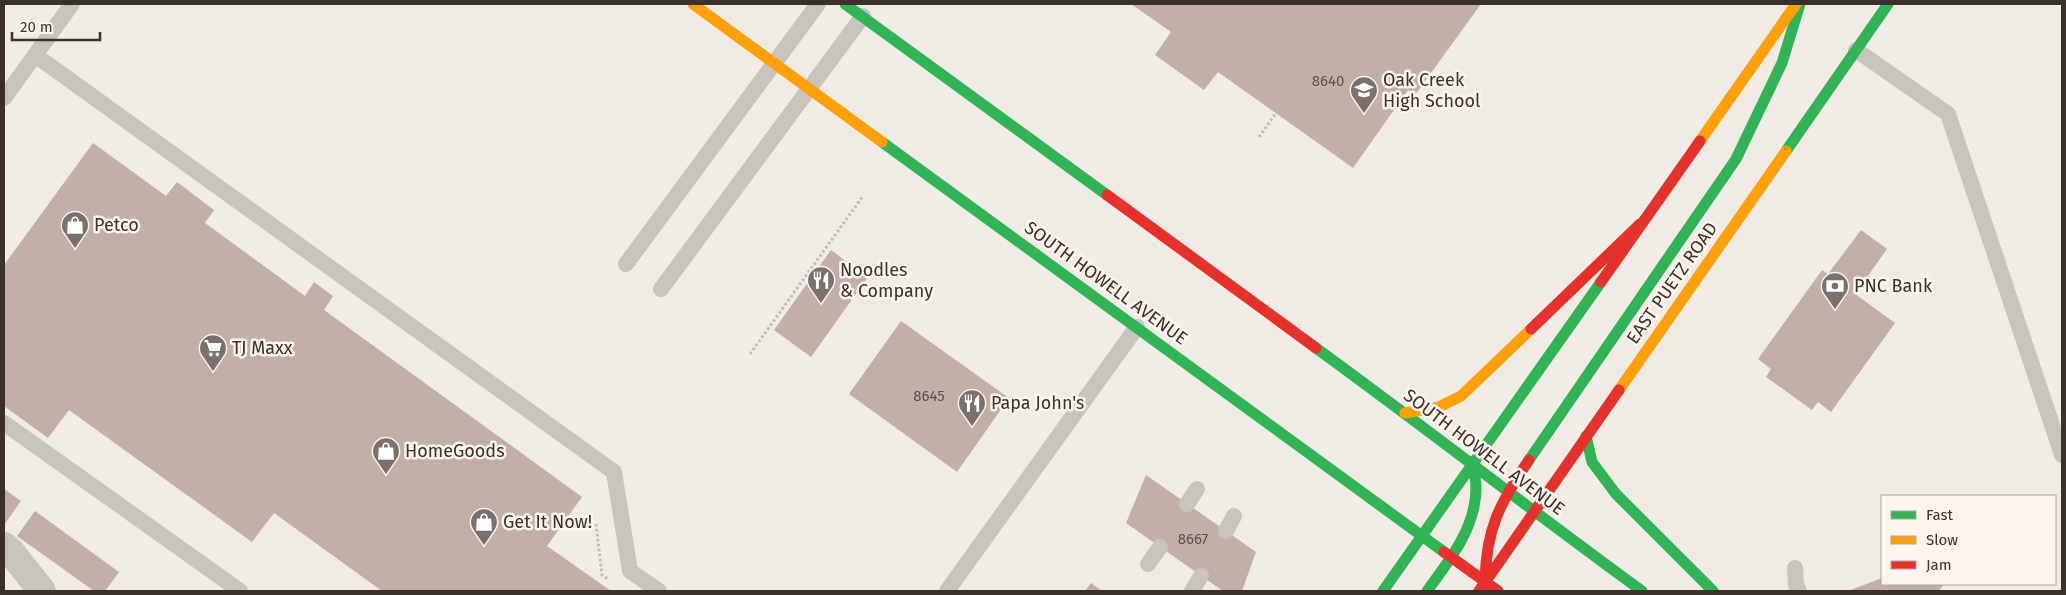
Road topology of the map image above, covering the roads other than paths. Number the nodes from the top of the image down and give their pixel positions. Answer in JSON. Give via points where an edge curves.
{"nodes":[{"id":1,"x":72,"y":4,"type":"edge"},
{"id":2,"x":693,"y":4,"type":"edge"},
{"id":3,"x":818,"y":4,"type":"edge"},
{"id":4,"x":847,"y":4,"type":"edge"},
{"id":5,"x":1796,"y":4,"type":"edge"},
{"id":6,"x":1800,"y":4,"type":"edge"},
{"id":7,"x":1888,"y":4,"type":"edge"},
{"id":8,"x":863,"y":16,"type":"junction"},
{"id":9,"x":1856,"y":50,"type":"junction"},
{"id":10,"x":35,"y":55,"type":"junction"},
{"id":11,"x":775,"y":63,"type":"junction"},
{"id":12,"x":810,"y":89,"type":"junction"},
{"id":13,"x":4,"y":98,"type":"edge"},
{"id":14,"x":1640,"y":224,"type":"junction"},
{"id":15,"x":626,"y":264,"type":"dead end"},
{"id":16,"x":661,"y":290,"type":"dead end"},
{"id":17,"x":1138,"y":327,"type":"junction"},
{"id":18,"x":1405,"y":413,"type":"junction"},
{"id":19,"x":4,"y":423,"type":"edge"},
{"id":20,"x":1586,"y":436,"type":"junction"},
{"id":21,"x":2062,"y":455,"type":"edge"},
{"id":22,"x":1473,"y":465,"type":"junction"},
{"id":23,"x":1197,"y":489,"type":"dead end"},
{"id":24,"x":1507,"y":492,"type":"junction"},
{"id":25,"x":1187,"y":504,"type":"dead end"},
{"id":26,"x":1533,"y":512,"type":"junction"},
{"id":27,"x":1234,"y":516,"type":"dead end"},
{"id":28,"x":1226,"y":531,"type":"dead end"},
{"id":29,"x":1423,"y":535,"type":"junction"},
{"id":30,"x":4,"y":546,"type":"edge"},
{"id":31,"x":1160,"y":547,"type":"dead end"},
{"id":32,"x":1452,"y":557,"type":"junction"},
{"id":33,"x":1148,"y":564,"type":"dead end"},
{"id":34,"x":1795,"y":568,"type":"dead end"},
{"id":35,"x":1201,"y":576,"type":"dead end"},
{"id":36,"x":1482,"y":587,"type":"edge"},
{"id":37,"x":42,"y":591,"type":"edge"},
{"id":38,"x":240,"y":591,"type":"edge"},
{"id":39,"x":659,"y":591,"type":"edge"},
{"id":40,"x":947,"y":591,"type":"edge"},
{"id":41,"x":1192,"y":591,"type":"edge"},
{"id":42,"x":1383,"y":591,"type":"edge"},
{"id":43,"x":1427,"y":591,"type":"edge"},
{"id":44,"x":1498,"y":591,"type":"edge"},
{"id":45,"x":1642,"y":591,"type":"edge"},
{"id":46,"x":1713,"y":591,"type":"edge"},
{"id":47,"x":1799,"y":591,"type":"edge"}],
"edges":[{"from":1,"to":10,"type":"lane"},
{"from":2,"to":11,"type":"main road","name":"SOUTH HOWELL AVENUE"},
{"from":3,"to":11,"type":"lane"},
{"from":4,"to":8,"type":"main road","name":"SOUTH HOWELL AVENUE"},
{"from":5,"to":14,"type":"main road"},
{"from":6,"to":24,"type":"main road","via":[[1782,63],[1736,159]]},
{"from":7,"to":9,"type":"main road","name":"EAST PUETZ ROAD"},
{"from":8,"to":12,"type":"lane"},
{"from":8,"to":18,"type":"main road","name":"SOUTH HOWELL AVENUE"},
{"from":9,"to":20,"type":"main road","name":"EAST PUETZ ROAD"},
{"from":9,"to":21,"type":"lane","via":[[1948,114]]},
{"from":10,"to":13,"type":"lane"},
{"from":10,"to":39,"type":"lane","via":[[614,472],[630,570]]},
{"from":11,"to":12,"type":"main road","name":"SOUTH HOWELL AVENUE"},
{"from":11,"to":15,"type":"lane"},
{"from":12,"to":16,"type":"lane"},
{"from":12,"to":17,"type":"main road","name":"SOUTH HOWELL AVENUE"},
{"from":14,"to":18,"type":"main road","via":[[1469,390],[1452,403]]},
{"from":14,"to":22,"type":"main road"},
{"from":17,"to":29,"type":"main road","name":"SOUTH HOWELL AVENUE"},
{"from":17,"to":40,"type":"lane"},
{"from":18,"to":22,"type":"main road","name":"SOUTH HOWELL AVENUE"},
{"from":19,"to":38,"type":"lane"},
{"from":20,"to":26,"type":"main road","name":"EAST PUETZ ROAD"},
{"from":20,"to":46,"type":"main road","via":[[1592,462],[1616,494]]},
{"from":22,"to":24,"type":"main road","name":"SOUTH HOWELL AVENUE"},
{"from":22,"to":29,"type":"main road"},
{"from":22,"to":32,"type":"main road","via":[[1476,492],[1473,513]]},
{"from":23,"to":25,"type":"lane"},
{"from":24,"to":26,"type":"main road","name":"SOUTH HOWELL AVENUE"},
{"from":24,"to":36,"type":"main road","via":[[1493,520],[1485,548]]},
{"from":26,"to":36,"type":"main road","name":"EAST PUETZ ROAD"},
{"from":26,"to":45,"type":"main road","name":"SOUTH HOWELL AVENUE"},
{"from":27,"to":28,"type":"lane"},
{"from":29,"to":32,"type":"main road","name":"SOUTH HOWELL AVENUE"},
{"from":29,"to":42,"type":"main road"},
{"from":30,"to":37,"type":"street"},
{"from":31,"to":33,"type":"lane"},
{"from":32,"to":36,"type":"main road","name":"SOUTH HOWELL AVENUE"},
{"from":32,"to":43,"type":"main road"},
{"from":34,"to":47,"type":"lane"},
{"from":35,"to":41,"type":"lane"},
{"from":36,"to":44,"type":"main road","name":"SOUTH HOWELL AVENUE"}]}
